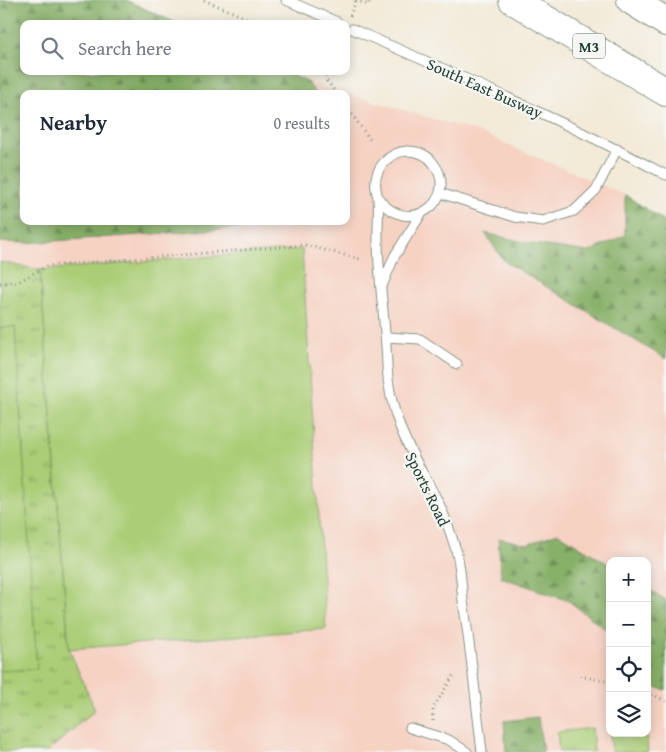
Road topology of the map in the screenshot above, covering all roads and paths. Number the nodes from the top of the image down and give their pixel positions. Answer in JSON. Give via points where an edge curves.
{"nodes":[{"id":1,"x":204,"y":0,"type":"edge"},
{"id":2,"x":286,"y":0,"type":"edge"},
{"id":3,"x":356,"y":0,"type":"edge"},
{"id":4,"x":370,"y":0,"type":"edge"},
{"id":5,"x":513,"y":0,"type":"edge"},
{"id":6,"x":631,"y":0,"type":"edge"},
{"id":7,"x":251,"y":20,"type":"edge"},
{"id":8,"x":333,"y":20,"type":"edge"},
{"id":9,"x":347,"y":20,"type":"edge"},
{"id":10,"x":666,"y":22,"type":"edge"},
{"id":11,"x":350,"y":27,"type":"edge"},
{"id":12,"x":327,"y":75,"type":"edge"},
{"id":13,"x":333,"y":90,"type":"edge"},
{"id":14,"x":666,"y":92,"type":"edge"},
{"id":15,"x":350,"y":112,"type":"edge"},
{"id":16,"x":371,"y":141,"type":"dead end"},
{"id":17,"x":617,"y":149,"type":"junction"},
{"id":18,"x":666,"y":176,"type":"edge"},
{"id":19,"x":440,"y":193,"type":"junction"},
{"id":20,"x":378,"y":198,"type":"junction"},
{"id":21,"x":420,"y":214,"type":"junction"},
{"id":22,"x":360,"y":259,"type":"dead end"},
{"id":23,"x":0,"y":283,"type":"edge"},
{"id":24,"x":382,"y":286,"type":"junction"},
{"id":25,"x":386,"y":337,"type":"junction"},
{"id":26,"x":457,"y":364,"type":"dead end"},
{"id":27,"x":455,"y":673,"type":"dead end"},
{"id":28,"x":580,"y":676,"type":"dead end"},
{"id":29,"x":606,"y":681,"type":"edge"},
{"id":30,"x":651,"y":694,"type":"edge"},
{"id":31,"x":666,"y":701,"type":"edge"},
{"id":32,"x":433,"y":708,"type":"dead end"},
{"id":33,"x":410,"y":728,"type":"dead end"},
{"id":34,"x":467,"y":752,"type":"edge"},
{"id":35,"x":482,"y":752,"type":"edge"}],
"edges":[{"from":1,"to":7,"type":"path"},
{"from":2,"to":8,"type":"lane","name":"South East Busway"},
{"from":3,"to":4,"type":"path","via":[[368,5]]},
{"from":3,"to":9,"type":"path"},
{"from":5,"to":14,"type":"highway","number":"M3"},
{"from":6,"to":10,"type":"highway"},
{"from":11,"to":17,"type":"lane","name":"South East Busway"},
{"from":12,"to":13,"type":"path","via":[[327,82]]},
{"from":15,"to":16,"type":"path"},
{"from":17,"to":18,"type":"lane","name":"South East Busway"},
{"from":17,"to":19,"type":"lane","via":[[596,190],[574,211],[543,221],[515,217]]},
{"from":19,"to":20,"type":"lane","name":"Sports Road","via":[[441,182],[434,163],[426,156],[405,151],[395,154],[380,168],[376,177]]},
{"from":19,"to":21,"type":"lane","name":"Sports Road","via":[[429,209]]},
{"from":20,"to":21,"type":"lane","via":[[392,212],[411,216]]},
{"from":20,"to":24,"type":"lane","name":"Sports Road"},
{"from":21,"to":24,"type":"lane","name":"Sports Road","via":[[398,250]]},
{"from":22,"to":23,"type":"path","via":[[305,245],[47,266],[18,282]]},
{"from":24,"to":25,"type":"lane","name":"Sports Road"},
{"from":25,"to":26,"type":"lane","via":[[420,339]]},
{"from":25,"to":35,"type":"lane","name":"Sports Road","via":[[387,370],[399,427],[408,450],[436,498],[456,549]]},
{"from":27,"to":32,"type":"path"},
{"from":28,"to":29,"type":"path"},
{"from":30,"to":31,"type":"path"},
{"from":33,"to":34,"type":"lane","via":[[449,740]]}]}
